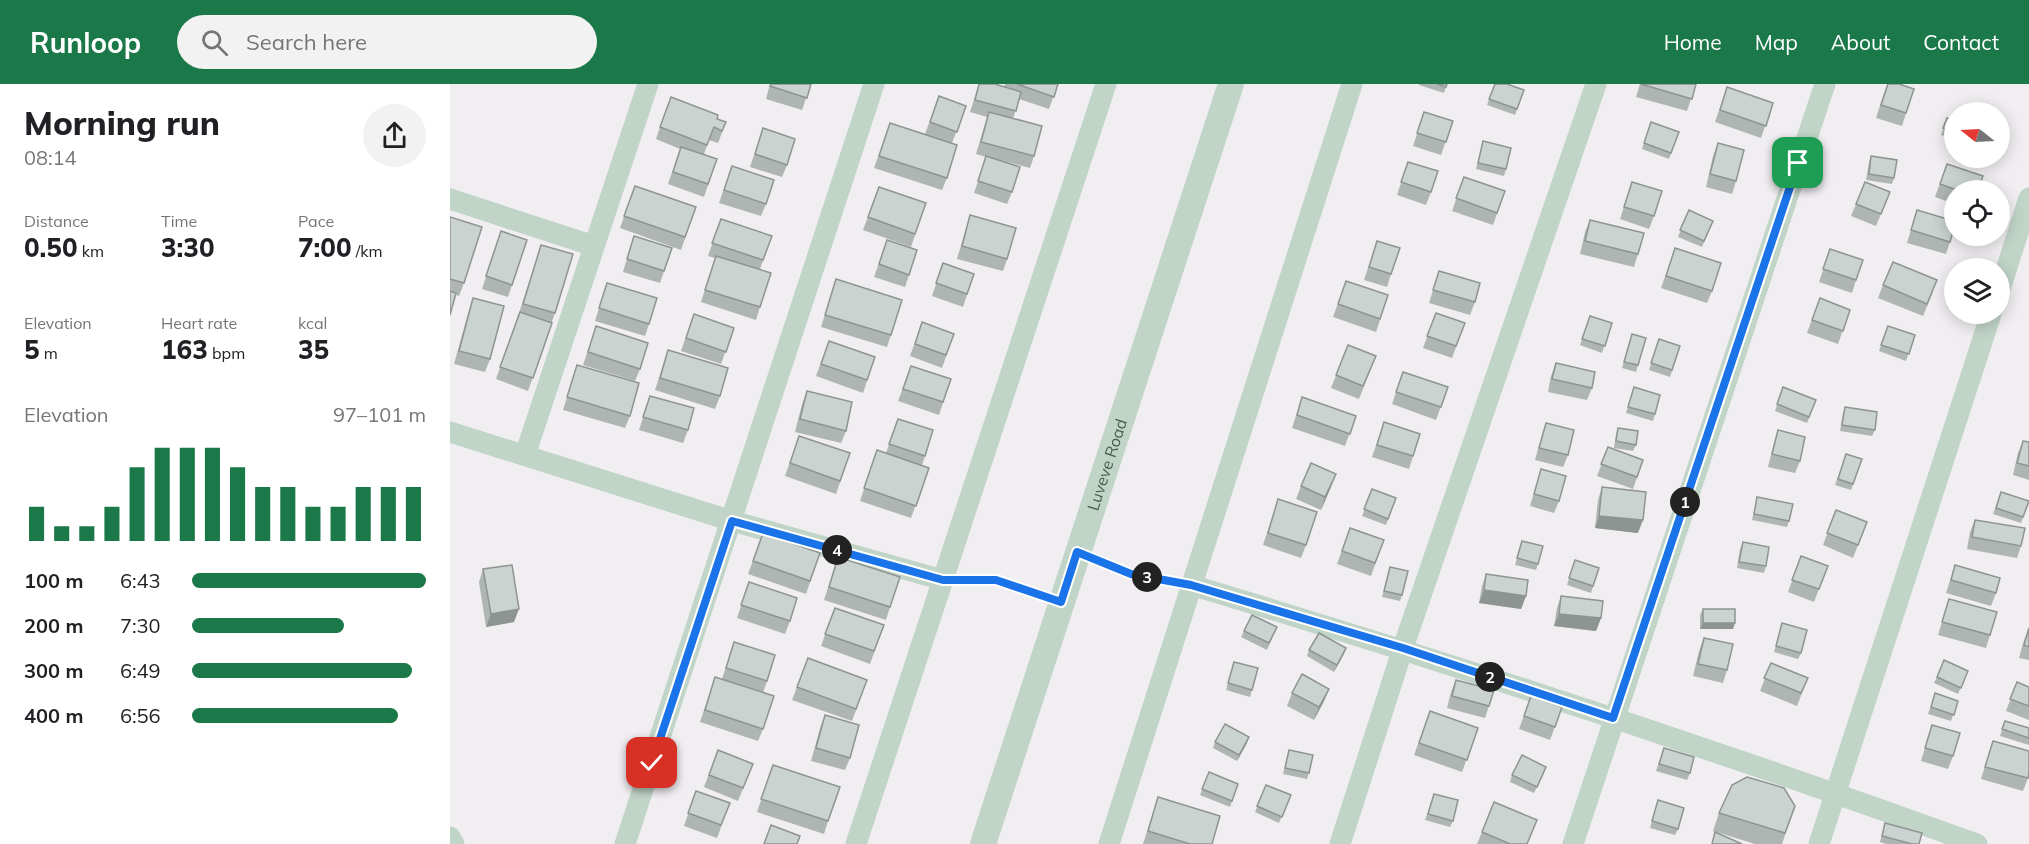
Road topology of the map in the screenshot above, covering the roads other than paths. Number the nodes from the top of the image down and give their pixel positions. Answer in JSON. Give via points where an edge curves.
{"nodes":[{"id":1,"x":648,"y":84,"type":"edge"},
{"id":2,"x":874,"y":84,"type":"edge"},
{"id":3,"x":1106,"y":84,"type":"edge"},
{"id":4,"x":1231,"y":84,"type":"edge"},
{"id":5,"x":1352,"y":84,"type":"edge"},
{"id":6,"x":1596,"y":84,"type":"edge"},
{"id":7,"x":1825,"y":84,"type":"edge"},
{"id":8,"x":2029,"y":198,"type":"edge"},
{"id":9,"x":450,"y":199,"type":"edge"},
{"id":10,"x":594,"y":246,"type":"junction"},
{"id":11,"x":2010,"y":258,"type":"edge"},
{"id":12,"x":1988,"y":324,"type":"edge"},
{"id":13,"x":450,"y":432,"type":"edge"},
{"id":14,"x":525,"y":455,"type":"junction"},
{"id":15,"x":732,"y":521,"type":"junction"},
{"id":16,"x":943,"y":580,"type":"junction"},
{"id":17,"x":1191,"y":585,"type":"junction"},
{"id":18,"x":1403,"y":648,"type":"junction"},
{"id":19,"x":1613,"y":718,"type":"junction"},
{"id":20,"x":1836,"y":793,"type":"junction"},
{"id":21,"x":450,"y":837,"type":"edge"},
{"id":22,"x":454,"y":844,"type":"edge"},
{"id":23,"x":626,"y":844,"type":"edge"},
{"id":24,"x":856,"y":844,"type":"edge"},
{"id":25,"x":983,"y":844,"type":"edge"},
{"id":26,"x":1108,"y":844,"type":"edge"},
{"id":27,"x":1341,"y":844,"type":"edge"},
{"id":28,"x":1572,"y":844,"type":"edge"},
{"id":29,"x":1819,"y":844,"type":"edge"},
{"id":30,"x":1977,"y":844,"type":"edge"}],
"edges":[{"from":1,"to":10,"type":"street"},
{"from":2,"to":15,"type":"street"},
{"from":3,"to":16,"type":"street"},
{"from":4,"to":25,"type":"street","name":"Luveve Road"},
{"from":5,"to":17,"type":"street"},
{"from":6,"to":18,"type":"street"},
{"from":7,"to":19,"type":"street"},
{"from":8,"to":11,"type":"street"},
{"from":9,"to":10,"type":"street"},
{"from":10,"to":14,"type":"street"},
{"from":12,"to":20,"type":"street"},
{"from":13,"to":14,"type":"street"},
{"from":14,"to":15,"type":"street"},
{"from":15,"to":16,"type":"street"},
{"from":15,"to":23,"type":"street"},
{"from":16,"to":24,"type":"street"},
{"from":17,"to":18,"type":"street"},
{"from":17,"to":26,"type":"street"},
{"from":18,"to":19,"type":"street"},
{"from":18,"to":27,"type":"street"},
{"from":19,"to":20,"type":"street"},
{"from":19,"to":28,"type":"street"},
{"from":20,"to":29,"type":"street"},
{"from":20,"to":30,"type":"street"},
{"from":21,"to":22,"type":"street"}]}
